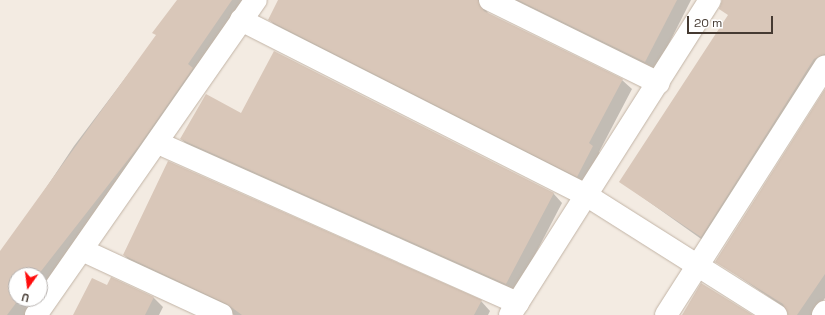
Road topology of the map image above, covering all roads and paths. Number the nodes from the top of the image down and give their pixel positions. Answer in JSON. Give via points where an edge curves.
{"nodes":[{"id":1,"x":256,"y":0,"type":"edge"},
{"id":2,"x":490,"y":0,"type":"edge"},
{"id":3,"x":710,"y":0,"type":"edge"},
{"id":4,"x":241,"y":20,"type":"junction"},
{"id":5,"x":825,"y":66,"type":"edge"},
{"id":6,"x":659,"y":83,"type":"junction"},
{"id":7,"x":158,"y":143,"type":"junction"},
{"id":8,"x":586,"y":195,"type":"junction"},
{"id":9,"x":82,"y":250,"type":"junction"},
{"id":10,"x":696,"y":267,"type":"junction"},
{"id":11,"x":514,"y":309,"type":"edge"},
{"id":12,"x":825,"y":312,"type":"edge"},
{"id":13,"x":36,"y":315,"type":"edge"},
{"id":14,"x":222,"y":315,"type":"edge"},
{"id":15,"x":666,"y":315,"type":"edge"},
{"id":16,"x":776,"y":315,"type":"edge"},
{"id":17,"x":823,"y":315,"type":"edge"}],
"edges":[{"from":1,"to":4,"type":"street"},
{"from":2,"to":6,"type":"street"},
{"from":3,"to":6,"type":"street"},
{"from":4,"to":7,"type":"street"},
{"from":4,"to":8,"type":"street"},
{"from":5,"to":10,"type":"street"},
{"from":6,"to":8,"type":"street"},
{"from":7,"to":9,"type":"street"},
{"from":7,"to":11,"type":"street"},
{"from":8,"to":10,"type":"street"},
{"from":8,"to":11,"type":"street"},
{"from":9,"to":13,"type":"street"},
{"from":9,"to":14,"type":"street"},
{"from":10,"to":15,"type":"street"},
{"from":10,"to":16,"type":"street"},
{"from":12,"to":17,"type":"street"}]}
